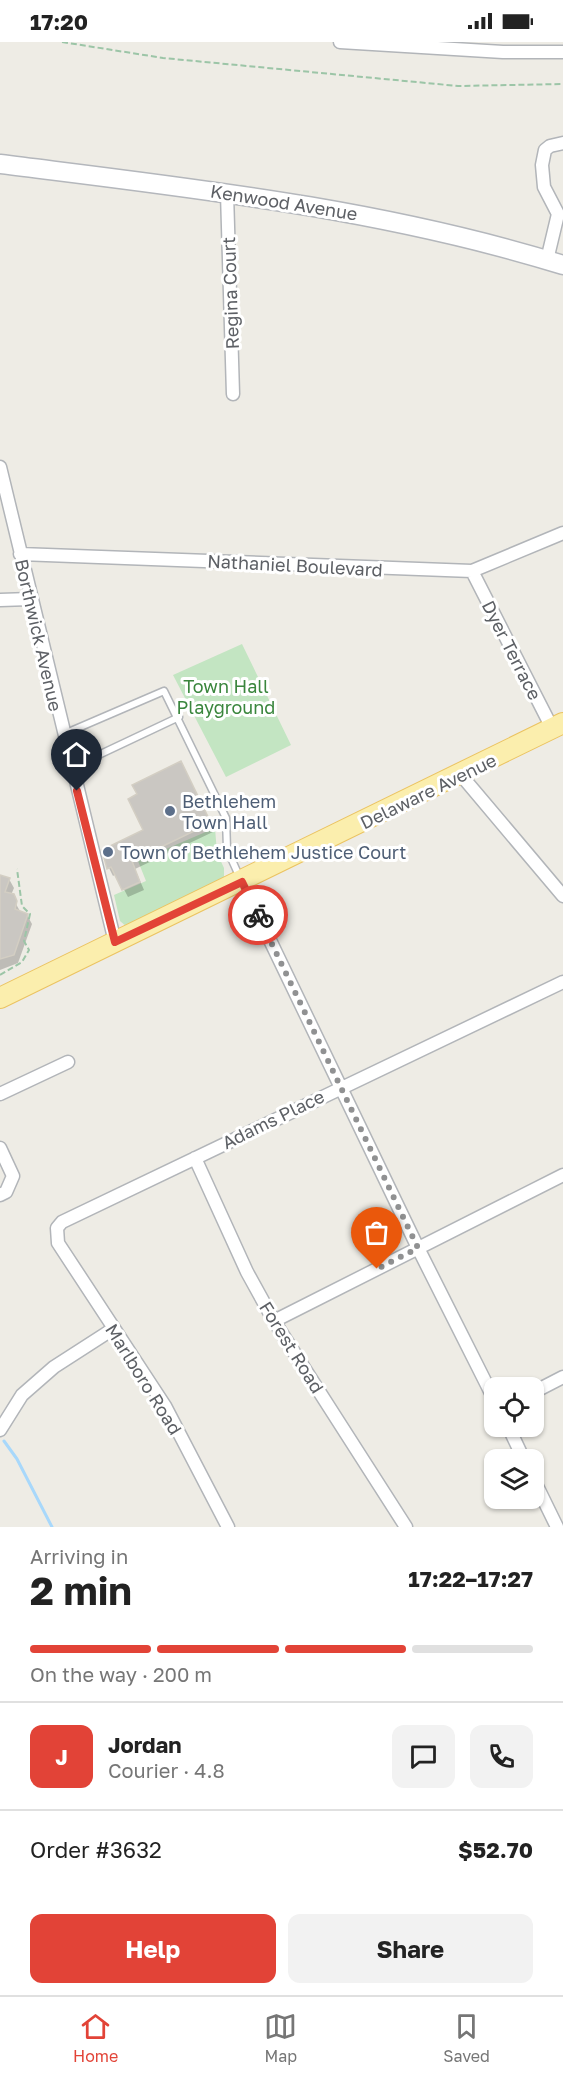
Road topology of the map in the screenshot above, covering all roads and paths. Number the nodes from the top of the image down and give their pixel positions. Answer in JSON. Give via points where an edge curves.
{"nodes":[{"id":1,"x":62,"y":42,"type":"edge"},
{"id":2,"x":340,"y":42,"type":"edge"},
{"id":3,"x":502,"y":47,"type":"edge"},
{"id":4,"x":563,"y":52,"type":"edge"},
{"id":5,"x":563,"y":84,"type":"edge"},
{"id":6,"x":563,"y":143,"type":"edge"},
{"id":7,"x":0,"y":164,"type":"edge"},
{"id":8,"x":227,"y":192,"type":"junction"},
{"id":9,"x":555,"y":262,"type":"edge"},
{"id":10,"x":233,"y":394,"type":"dead end"},
{"id":11,"x":1,"y":474,"type":"edge"},
{"id":12,"x":563,"y":533,"type":"edge"},
{"id":13,"x":20,"y":554,"type":"junction"},
{"id":14,"x":472,"y":571,"type":"junction"},
{"id":15,"x":30,"y":598,"type":"junction"},
{"id":16,"x":0,"y":600,"type":"edge"},
{"id":17,"x":179,"y":717,"type":"junction"},
{"id":18,"x":557,"y":726,"type":"edge"},
{"id":19,"x":63,"y":735,"type":"junction"},
{"id":20,"x":71,"y":768,"type":"junction"},
{"id":21,"x":462,"y":775,"type":"junction"},
{"id":22,"x":17,"y":869,"type":"dead end"},
{"id":23,"x":242,"y":882,"type":"junction"},
{"id":24,"x":563,"y":896,"type":"edge"},
{"id":25,"x":115,"y":942,"type":"junction"},
{"id":26,"x":0,"y":975,"type":"edge"},
{"id":27,"x":563,"y":982,"type":"edge"},
{"id":28,"x":0,"y":998,"type":"edge"},
{"id":29,"x":69,"y":1062,"type":"dead end"},
{"id":30,"x":341,"y":1086,"type":"junction"},
{"id":31,"x":0,"y":1094,"type":"edge"},
{"id":32,"x":0,"y":1148,"type":"edge"},
{"id":33,"x":195,"y":1158,"type":"junction"},
{"id":34,"x":563,"y":1175,"type":"edge"},
{"id":35,"x":0,"y":1195,"type":"edge"},
{"id":36,"x":57,"y":1234,"type":"joint"},
{"id":37,"x":418,"y":1248,"type":"junction"},
{"id":38,"x":274,"y":1321,"type":"junction"},
{"id":39,"x":113,"y":1329,"type":"junction"},
{"id":40,"x":563,"y":1377,"type":"edge"},
{"id":41,"x":484,"y":1379,"type":"edge"},
{"id":42,"x":544,"y":1387,"type":"edge"},
{"id":43,"x":0,"y":1430,"type":"edge"},
{"id":44,"x":544,"y":1500,"type":"edge"},
{"id":45,"x":228,"y":1527,"type":"edge"},
{"id":46,"x":406,"y":1527,"type":"edge"},
{"id":47,"x":557,"y":1527,"type":"edge"}],
"edges":[{"from":1,"to":5,"type":"path","via":[[163,58],[458,86]]},
{"from":2,"to":3,"type":"street"},
{"from":3,"to":4,"type":"street"},
{"from":6,"to":9,"type":"street","via":[[545,150],[542,165],[544,187],[558,214]]},
{"from":7,"to":8,"type":"main road","name":"Kenwood Avenue"},
{"from":8,"to":9,"type":"main road","name":"Kenwood Avenue","via":[[363,214]]},
{"from":8,"to":10,"type":"street","name":"Regina Court"},
{"from":11,"to":13,"type":"street","name":"Borthwick Avenue"},
{"from":12,"to":14,"type":"street","name":"Nathaniel Boulevard"},
{"from":13,"to":14,"type":"street","name":"Nathaniel Boulevard"},
{"from":13,"to":15,"type":"street","name":"Borthwick Avenue"},
{"from":14,"to":18,"type":"street","name":"Dyer Terrace"},
{"from":15,"to":16,"type":"street"},
{"from":15,"to":19,"type":"street","name":"Borthwick Avenue"},
{"from":17,"to":19,"type":"lane","via":[[164,691]]},
{"from":17,"to":20,"type":"lane"},
{"from":17,"to":23,"type":"lane","via":[[226,818],[227,849]]},
{"from":18,"to":21,"type":"main road","name":"Delaware Avenue"},
{"from":19,"to":20,"type":"street","name":"Borthwick Avenue"},
{"from":20,"to":25,"type":"street","name":"Borthwick Avenue"},
{"from":21,"to":23,"type":"main road","name":"Delaware Avenue"},
{"from":21,"to":24,"type":"street"},
{"from":22,"to":26,"type":"path","via":[[22,906],[30,914],[24,941],[29,950],[22,962]]},
{"from":23,"to":25,"type":"main road","name":"Delaware Avenue"},
{"from":23,"to":30,"type":"street"},
{"from":25,"to":28,"type":"main road","name":"Delaware Avenue"},
{"from":27,"to":30,"type":"street","name":"Adams Place"},
{"from":29,"to":31,"type":"street"},
{"from":30,"to":33,"type":"street","name":"Adams Place"},
{"from":30,"to":37,"type":"street"},
{"from":32,"to":35,"type":"street","via":[[13,1176],[6,1192]]},
{"from":33,"to":36,"type":"street","name":"Adams Place","via":[[62,1222]]},
{"from":33,"to":38,"type":"street","name":"Forest Road"},
{"from":34,"to":37,"type":"street"},
{"from":36,"to":39,"type":"street","name":"Marlboro Road","via":[[58,1243]]},
{"from":37,"to":38,"type":"street"},
{"from":37,"to":41,"type":"street"},
{"from":38,"to":46,"type":"street","name":"Forest Road"},
{"from":39,"to":43,"type":"street","via":[[54,1366],[22,1395]]},
{"from":39,"to":45,"type":"street","name":"Marlboro Road","via":[[165,1406]]},
{"from":40,"to":42,"type":"street"},
{"from":44,"to":47,"type":"street"}]}
